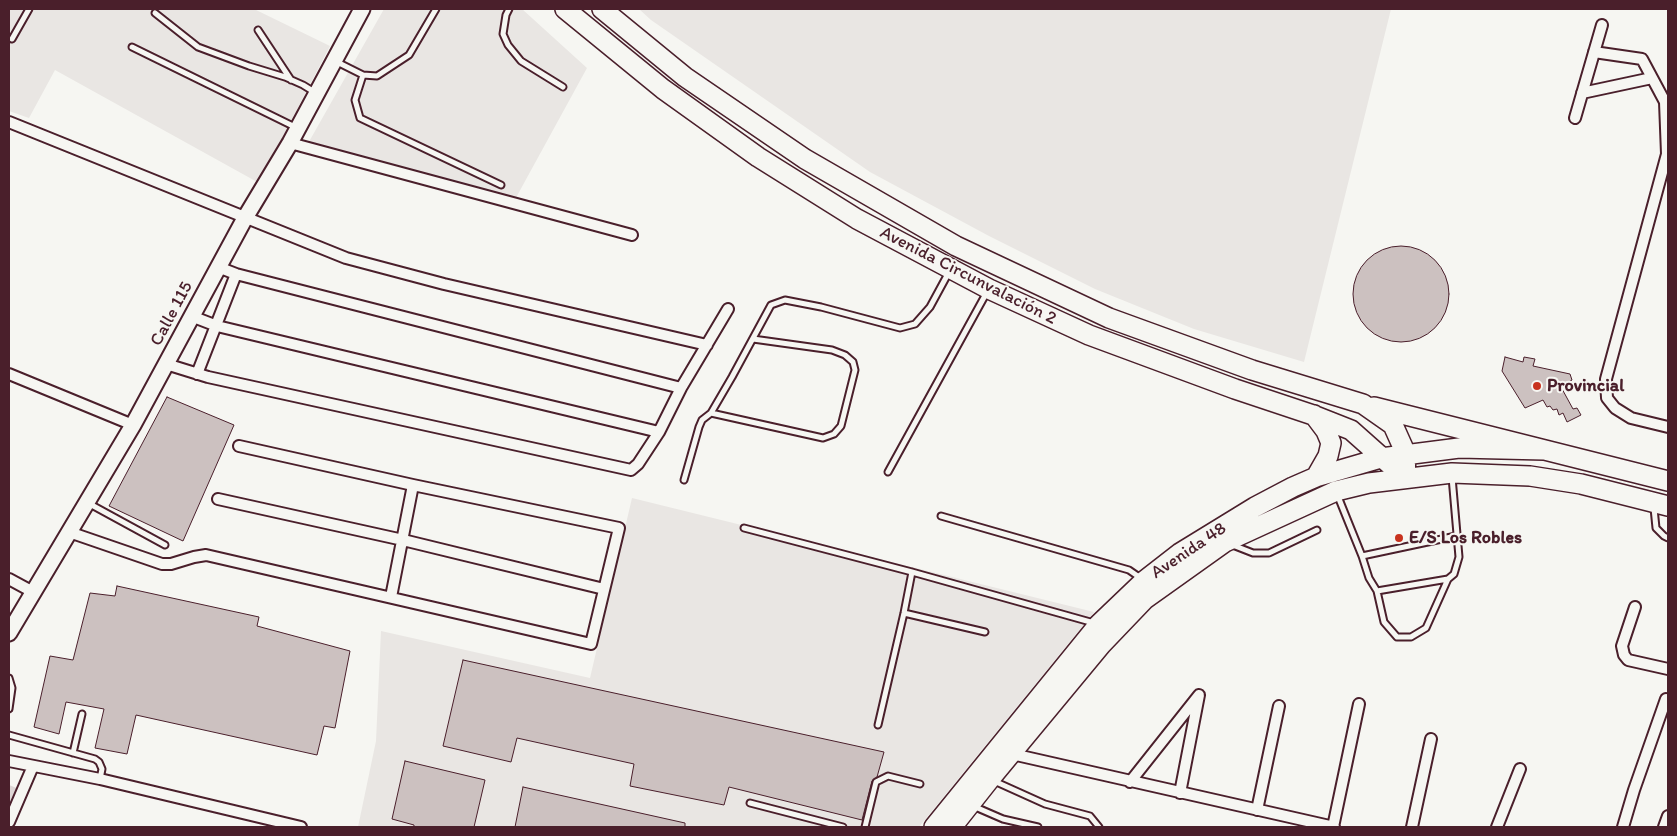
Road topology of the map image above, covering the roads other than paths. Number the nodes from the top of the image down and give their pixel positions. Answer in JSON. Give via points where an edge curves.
{"nodes":[{"id":1,"x":29,"y":9,"type":"edge"},
{"id":2,"x":362,"y":9,"type":"edge"},
{"id":3,"x":436,"y":9,"type":"edge"},
{"id":4,"x":509,"y":9,"type":"edge"},
{"id":5,"x":566,"y":9,"type":"edge"},
{"id":6,"x":602,"y":9,"type":"edge"},
{"id":7,"x":155,"y":13,"type":"dead end"},
{"id":8,"x":1602,"y":25,"type":"dead end"},
{"id":9,"x":258,"y":30,"type":"dead end"},
{"id":10,"x":12,"y":39,"type":"dead end"},
{"id":11,"x":132,"y":47,"type":"dead end"},
{"id":12,"x":1594,"y":52,"type":"junction"},
{"id":13,"x":334,"y":60,"type":"junction"},
{"id":14,"x":363,"y":76,"type":"junction"},
{"id":15,"x":1652,"y":78,"type":"junction"},
{"id":16,"x":291,"y":80,"type":"junction"},
{"id":17,"x":563,"y":87,"type":"dead end"},
{"id":18,"x":317,"y":93,"type":"junction"},
{"id":19,"x":1582,"y":93,"type":"junction"},
{"id":20,"x":1575,"y":118,"type":"dead end"},
{"id":21,"x":9,"y":122,"type":"edge"},
{"id":22,"x":298,"y":128,"type":"junction"},
{"id":23,"x":290,"y":143,"type":"junction"},
{"id":24,"x":501,"y":185,"type":"dead end"},
{"id":25,"x":245,"y":218,"type":"junction"},
{"id":26,"x":632,"y":234,"type":"dead end"},
{"id":27,"x":218,"y":267,"type":"junction"},
{"id":28,"x":950,"y":270,"type":"junction"},
{"id":29,"x":236,"y":274,"type":"junction"},
{"id":30,"x":989,"y":289,"type":"junction"},
{"id":31,"x":728,"y":309,"type":"dead end"},
{"id":32,"x":191,"y":316,"type":"junction"},
{"id":33,"x":217,"y":326,"type":"junction"},
{"id":34,"x":753,"y":339,"type":"junction"},
{"id":35,"x":707,"y":345,"type":"junction"},
{"id":36,"x":166,"y":364,"type":"junction"},
{"id":37,"x":9,"y":374,"type":"edge"},
{"id":38,"x":196,"y":374,"type":"junction"},
{"id":39,"x":681,"y":388,"type":"junction"},
{"id":40,"x":1363,"y":404,"type":"junction"},
{"id":41,"x":711,"y":412,"type":"junction"},
{"id":42,"x":1313,"y":414,"type":"junction"},
{"id":43,"x":132,"y":426,"type":"junction"},
{"id":44,"x":1668,"y":427,"type":"edge"},
{"id":45,"x":658,"y":432,"type":"junction"},
{"id":46,"x":239,"y":446,"type":"dead end"},
{"id":47,"x":1544,"y":450,"type":"junction"},
{"id":48,"x":1406,"y":454,"type":"junction"},
{"id":49,"x":1381,"y":458,"type":"junction"},
{"id":50,"x":888,"y":472,"type":"dead end"},
{"id":51,"x":1452,"y":473,"type":"junction"},
{"id":52,"x":1316,"y":477,"type":"junction"},
{"id":53,"x":1405,"y":478,"type":"junction"},
{"id":54,"x":684,"y":480,"type":"dead end"},
{"id":55,"x":1668,"y":481,"type":"edge"},
{"id":56,"x":413,"y":485,"type":"junction"},
{"id":57,"x":1336,"y":492,"type":"junction"},
{"id":58,"x":218,"y":499,"type":"dead end"},
{"id":59,"x":87,"y":502,"type":"junction"},
{"id":60,"x":1661,"y":504,"type":"edge"},
{"id":61,"x":942,"y":516,"type":"dead end"},
{"id":62,"x":744,"y":528,"type":"dead end"},
{"id":63,"x":1318,"y":530,"type":"dead end"},
{"id":64,"x":69,"y":532,"type":"junction"},
{"id":65,"x":1456,"y":536,"type":"junction"},
{"id":66,"x":1668,"y":538,"type":"edge"},
{"id":67,"x":403,"y":540,"type":"junction"},
{"id":68,"x":1225,"y":542,"type":"junction"},
{"id":69,"x":165,"y":544,"type":"dead end"},
{"id":70,"x":1362,"y":556,"type":"junction"},
{"id":71,"x":912,"y":572,"type":"junction"},
{"id":72,"x":9,"y":578,"type":"edge"},
{"id":73,"x":1448,"y":579,"type":"junction"},
{"id":74,"x":1144,"y":581,"type":"junction"},
{"id":75,"x":604,"y":589,"type":"junction"},
{"id":76,"x":1378,"y":591,"type":"junction"},
{"id":77,"x":33,"y":592,"type":"junction"},
{"id":78,"x":391,"y":597,"type":"junction"},
{"id":79,"x":1635,"y":607,"type":"dead end"},
{"id":80,"x":904,"y":613,"type":"junction"},
{"id":81,"x":1099,"y":624,"type":"junction"},
{"id":82,"x":985,"y":632,"type":"dead end"},
{"id":83,"x":9,"y":633,"type":"edge"},
{"id":84,"x":1668,"y":669,"type":"edge"},
{"id":85,"x":9,"y":678,"type":"edge"},
{"id":86,"x":1666,"y":699,"type":"dead end"},
{"id":87,"x":1359,"y":704,"type":"dead end"},
{"id":88,"x":1279,"y":706,"type":"dead end"},
{"id":89,"x":9,"y":709,"type":"edge"},
{"id":90,"x":82,"y":714,"type":"dead end"},
{"id":91,"x":878,"y":724,"type":"dead end"},
{"id":92,"x":9,"y":735,"type":"edge"},
{"id":93,"x":1431,"y":739,"type":"dead end"},
{"id":94,"x":73,"y":753,"type":"junction"},
{"id":95,"x":1012,"y":754,"type":"junction"},
{"id":96,"x":9,"y":761,"type":"edge"},
{"id":97,"x":32,"y":766,"type":"junction"},
{"id":98,"x":1520,"y":769,"type":"dead end"},
{"id":99,"x":100,"y":779,"type":"junction"},
{"id":100,"x":990,"y":779,"type":"junction"},
{"id":101,"x":1130,"y":782,"type":"junction"},
{"id":102,"x":920,"y":784,"type":"dead end"},
{"id":103,"x":1180,"y":793,"type":"junction"},
{"id":104,"x":750,"y":803,"type":"dead end"},
{"id":105,"x":970,"y":805,"type":"junction"},
{"id":106,"x":1257,"y":810,"type":"junction"},
{"id":107,"x":1668,"y":816,"type":"edge"},
{"id":108,"x":9,"y":822,"type":"edge"},
{"id":109,"x":301,"y":827,"type":"edge"},
{"id":110,"x":844,"y":827,"type":"edge"},
{"id":111,"x":865,"y":827,"type":"edge"},
{"id":112,"x":934,"y":827,"type":"edge"},
{"id":113,"x":952,"y":827,"type":"edge"},
{"id":114,"x":1038,"y":827,"type":"edge"},
{"id":115,"x":1099,"y":827,"type":"edge"},
{"id":116,"x":1333,"y":827,"type":"edge"},
{"id":117,"x":1412,"y":827,"type":"edge"},
{"id":118,"x":1497,"y":827,"type":"edge"},
{"id":119,"x":1623,"y":827,"type":"edge"},
{"id":120,"x":1664,"y":827,"type":"edge"}],
"edges":[{"from":1,"to":10,"type":"lane"},
{"from":2,"to":13,"type":"street","name":"Calle 115"},
{"from":3,"to":14,"type":"lane","via":[[409,54],[377,76]]},
{"from":4,"to":17,"type":"lane","via":[[503,34],[508,44],[521,61]]},
{"from":5,"to":28,"type":"highway","name":"Avenida Circunvalación 2","via":[[663,89],[758,157],[857,219]]},
{"from":6,"to":40,"type":"highway","name":"Avenida Circunvalación 2","via":[[685,77],[805,159],[956,246],[1109,318],[1252,370]]},
{"from":7,"to":16,"type":"lane","via":[[198,47]]},
{"from":8,"to":12,"type":"street"},
{"from":9,"to":16,"type":"lane"},
{"from":11,"to":22,"type":"lane"},
{"from":12,"to":15,"type":"street","via":[[1642,59]]},
{"from":12,"to":19,"type":"street"},
{"from":13,"to":14,"type":"lane"},
{"from":13,"to":18,"type":"street","name":"Calle 115"},
{"from":14,"to":24,"type":"lane","via":[[354,100],[360,118]]},
{"from":15,"to":19,"type":"street"},
{"from":15,"to":44,"type":"street","via":[[1665,102],[1667,154],[1606,379],[1606,398],[1631,418]]},
{"from":16,"to":18,"type":"lane"},
{"from":18,"to":22,"type":"street","name":"Calle 115"},
{"from":19,"to":20,"type":"street"},
{"from":21,"to":25,"type":"street"},
{"from":22,"to":23,"type":"street","name":"Calle 115"},
{"from":23,"to":25,"type":"street","name":"Calle 115"},
{"from":23,"to":26,"type":"street"},
{"from":25,"to":27,"type":"street","name":"Calle 115"},
{"from":25,"to":35,"type":"street","via":[[346,258]]},
{"from":27,"to":29,"type":"street"},
{"from":27,"to":32,"type":"street","name":"Calle 115"},
{"from":28,"to":30,"type":"highway","name":"Avenida Circunvalación 2"},
{"from":28,"to":34,"type":"lane","via":[[930,308],[915,324],[900,328],[821,306],[785,300],[771,305]]},
{"from":29,"to":33,"type":"street"},
{"from":29,"to":39,"type":"street"},
{"from":30,"to":42,"type":"highway","name":"Avenida Circunvalación 2","via":[[1089,334]]},
{"from":30,"to":50,"type":"lane"},
{"from":31,"to":35,"type":"street"},
{"from":32,"to":33,"type":"street"},
{"from":32,"to":36,"type":"street","name":"Calle 115"},
{"from":33,"to":38,"type":"street"},
{"from":33,"to":45,"type":"street"},
{"from":34,"to":41,"type":"lane"},
{"from":34,"to":41,"type":"lane","via":[[832,350],[853,362],[855,370],[841,426],[834,434],[823,438]]},
{"from":35,"to":39,"type":"street"},
{"from":36,"to":38,"type":"street"},
{"from":36,"to":43,"type":"street","name":"Calle 115"},
{"from":37,"to":43,"type":"street"},
{"from":38,"to":45,"type":"street","via":[[632,470]]},
{"from":39,"to":45,"type":"street"},
{"from":40,"to":47,"type":"highway"},
{"from":40,"to":48,"type":"highway","name":"Avenida Circunvalación 2","via":[[1393,425]]},
{"from":41,"to":54,"type":"lane","via":[[698,427]]},
{"from":42,"to":49,"type":"highway","name":"Avenida Circunvalación 2","via":[[1351,430]]},
{"from":42,"to":52,"type":"highway","via":[[1326,431],[1330,443],[1328,456]]},
{"from":43,"to":59,"type":"street","name":"Calle 115"},
{"from":46,"to":56,"type":"street"},
{"from":47,"to":48,"type":"highway","name":"Avenida 48","via":[[1459,448]]},
{"from":47,"to":55,"type":"highway"},
{"from":48,"to":49,"type":"highway","name":"Avenida 48"},
{"from":48,"to":53,"type":"highway","name":"Avenida Circunvalación 2"},
{"from":49,"to":52,"type":"highway","name":"Avenida 48"},
{"from":49,"to":53,"type":"highway","name":"Avenida Circunvalación 2"},
{"from":51,"to":53,"type":"highway"},
{"from":51,"to":60,"type":"highway","via":[[1530,476],[1581,484]]},
{"from":51,"to":65,"type":"lane"},
{"from":52,"to":74,"type":"highway","name":"Avenida 48","via":[[1247,512],[1180,553]]},
{"from":53,"to":57,"type":"highway","name":"Avenida 48"},
{"from":56,"to":67,"type":"street"},
{"from":56,"to":75,"type":"street","via":[[618,528]]},
{"from":57,"to":68,"type":"highway","name":"Avenida 48"},
{"from":57,"to":70,"type":"lane"},
{"from":58,"to":67,"type":"street"},
{"from":59,"to":64,"type":"street","name":"Calle 115"},
{"from":59,"to":69,"type":"lane"},
{"from":60,"to":66,"type":"lane","via":[[1656,528]]},
{"from":61,"to":74,"type":"lane","via":[[1129,570]]},
{"from":62,"to":71,"type":"lane"},
{"from":63,"to":68,"type":"lane","via":[[1269,553],[1253,553]]},
{"from":64,"to":77,"type":"street","name":"Calle 115"},
{"from":64,"to":78,"type":"street","via":[[162,564],[206,555]]},
{"from":65,"to":70,"type":"lane"},
{"from":65,"to":73,"type":"lane","via":[[1458,557],[1454,574]]},
{"from":67,"to":75,"type":"street"},
{"from":67,"to":78,"type":"street"},
{"from":68,"to":95,"type":"highway","name":"Avenida 48","via":[[1146,599],[1101,645]]},
{"from":70,"to":76,"type":"lane","via":[[1369,578]]},
{"from":71,"to":80,"type":"lane"},
{"from":71,"to":81,"type":"lane"},
{"from":72,"to":77,"type":"street"},
{"from":73,"to":76,"type":"lane"},
{"from":73,"to":76,"type":"lane","via":[[1426,628],[1411,637],[1397,637],[1384,622]]},
{"from":74,"to":81,"type":"highway","name":"Avenida 48"},
{"from":75,"to":78,"type":"street","via":[[591,644]]},
{"from":77,"to":83,"type":"street","name":"Calle 115"},
{"from":79,"to":84,"type":"street","via":[[1622,646],[1624,655],[1628,660]]},
{"from":80,"to":82,"type":"lane"},
{"from":80,"to":91,"type":"lane"},
{"from":81,"to":112,"type":"highway","name":"Avenida 48"},
{"from":85,"to":89,"type":"lane","via":[[12,688]]},
{"from":86,"to":119,"type":"street"},
{"from":87,"to":116,"type":"street"},
{"from":88,"to":106,"type":"street"},
{"from":90,"to":94,"type":"lane"},
{"from":92,"to":94,"type":"lane"},
{"from":93,"to":117,"type":"street"},
{"from":94,"to":99,"type":"lane","via":[[99,762],[102,768]]},
{"from":95,"to":100,"type":"highway","name":"Avenida 48"},
{"from":95,"to":101,"type":"street"},
{"from":96,"to":97,"type":"street"},
{"from":97,"to":99,"type":"street"},
{"from":97,"to":108,"type":"street"},
{"from":98,"to":118,"type":"street"},
{"from":99,"to":109,"type":"street"},
{"from":100,"to":105,"type":"highway","name":"Avenida 48"},
{"from":100,"to":115,"type":"lane","via":[[1045,804],[1090,816]]},
{"from":101,"to":103,"type":"street"},
{"from":101,"to":103,"type":"street","via":[[1199,695]]},
{"from":102,"to":111,"type":"lane","via":[[888,776],[876,782]]},
{"from":103,"to":106,"type":"street"},
{"from":104,"to":110,"type":"lane"},
{"from":105,"to":113,"type":"highway","name":"Avenida 48"},
{"from":105,"to":114,"type":"lane","via":[[1004,819]]},
{"from":106,"to":116,"type":"street"},
{"from":107,"to":120,"type":"street"}]}
